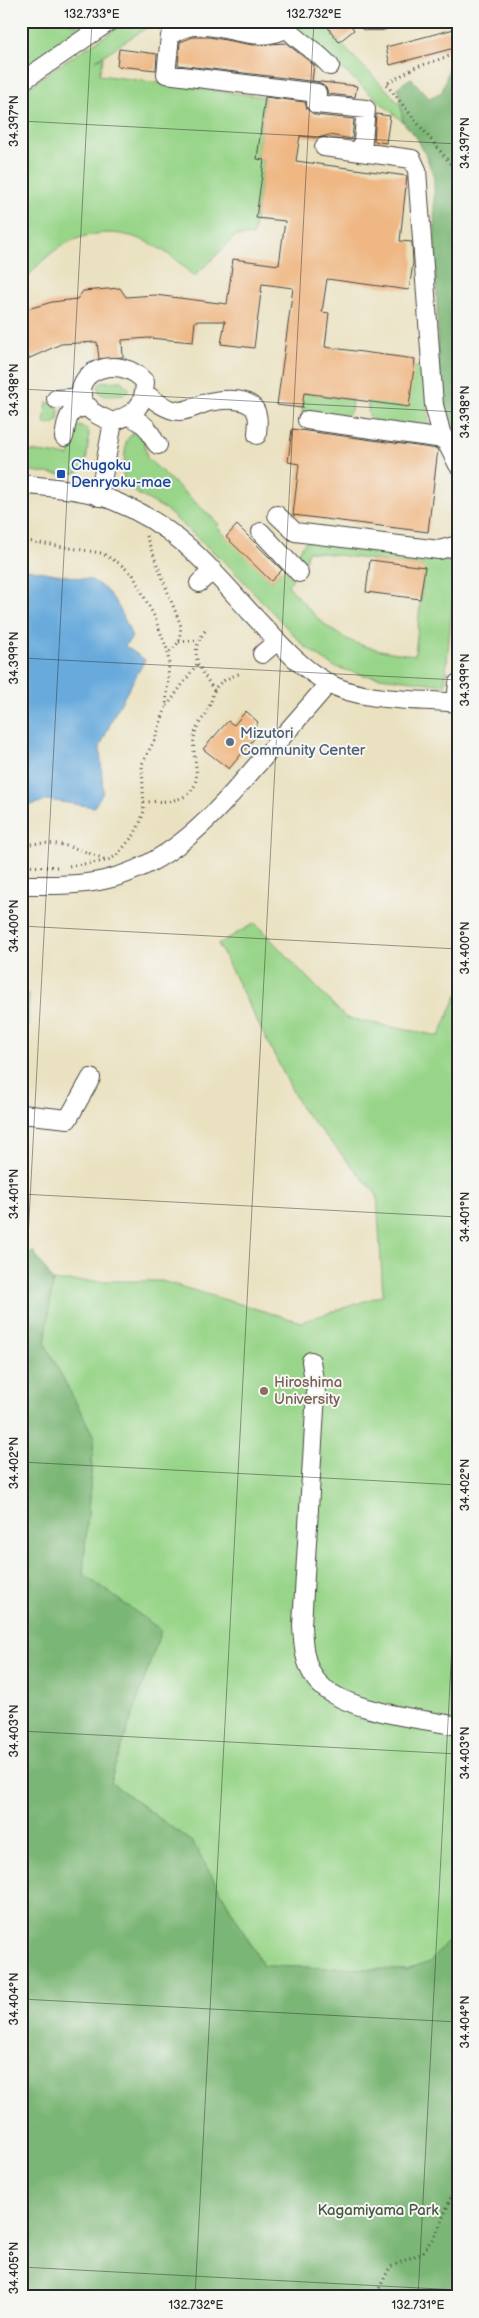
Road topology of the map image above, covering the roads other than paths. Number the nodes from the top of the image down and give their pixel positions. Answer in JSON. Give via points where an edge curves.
{"nodes":[{"id":1,"x":110,"y":21,"type":"edge"},
{"id":2,"x":367,"y":21,"type":"edge"},
{"id":3,"x":382,"y":21,"type":"edge"},
{"id":4,"x":283,"y":22,"type":"edge"},
{"id":5,"x":330,"y":66,"type":"dead end"},
{"id":6,"x":21,"y":82,"type":"edge"},
{"id":7,"x":324,"y":147,"type":"dead end"},
{"id":8,"x":362,"y":151,"type":"junction"},
{"id":9,"x":145,"y":393,"type":"junction"},
{"id":10,"x":56,"y":399,"type":"dead end"},
{"id":11,"x":86,"y":401,"type":"junction"},
{"id":12,"x":120,"y":419,"type":"junction"},
{"id":13,"x":307,"y":420,"type":"dead end"},
{"id":14,"x":257,"y":435,"type":"dead end"},
{"id":15,"x":64,"y":437,"type":"dead end"},
{"id":16,"x":444,"y":439,"type":"junction"},
{"id":17,"x":158,"y":445,"type":"dead end"},
{"id":18,"x":458,"y":464,"type":"edge"},
{"id":19,"x":21,"y":484,"type":"edge"},
{"id":20,"x":99,"y":497,"type":"junction"},
{"id":21,"x":277,"y":515,"type":"dead end"},
{"id":22,"x":295,"y":532,"type":"junction"},
{"id":23,"x":458,"y":546,"type":"edge"},
{"id":24,"x":213,"y":570,"type":"junction"},
{"id":25,"x":299,"y":573,"type":"dead end"},
{"id":26,"x":199,"y":583,"type":"dead end"},
{"id":27,"x":276,"y":642,"type":"junction"},
{"id":28,"x":262,"y":654,"type":"dead end"},
{"id":29,"x":329,"y":683,"type":"junction"},
{"id":30,"x":458,"y":683,"type":"edge"},
{"id":31,"x":457,"y":703,"type":"edge"},
{"id":32,"x":21,"y":885,"type":"edge"},
{"id":33,"x":91,"y":1078,"type":"dead end"},
{"id":34,"x":21,"y":1114,"type":"edge"},
{"id":35,"x":311,"y":1361,"type":"dead end"},
{"id":36,"x":458,"y":1726,"type":"edge"}],
"edges":[{"from":1,"to":6,"type":"street"},
{"from":2,"to":3,"type":"street"},
{"from":4,"to":5,"type":"street","via":[[291,35],[322,56]]},
{"from":4,"to":8,"type":"street","via":[[280,31],[269,36],[211,26],[177,30],[170,36],[166,74],[317,93],[316,104],[366,109]]},
{"from":7,"to":8,"type":"street"},
{"from":8,"to":16,"type":"street","via":[[412,159],[417,170],[434,405]]},
{"from":9,"to":11,"type":"street","via":[[145,382],[138,374],[127,368],[111,366],[100,368],[86,377],[82,388]]},
{"from":9,"to":12,"type":"street","via":[[140,407]]},
{"from":9,"to":14,"type":"street","via":[[162,406],[185,414],[210,402],[247,402],[258,416]]},
{"from":10,"to":11,"type":"street"},
{"from":11,"to":12,"type":"street"},
{"from":11,"to":15,"type":"street","via":[[68,415]]},
{"from":12,"to":17,"type":"street","via":[[137,419],[150,431],[153,442]]},
{"from":12,"to":20,"type":"street"},
{"from":13,"to":16,"type":"street"},
{"from":16,"to":18,"type":"street"},
{"from":19,"to":20,"type":"street","via":[[79,491]]},
{"from":20,"to":24,"type":"street","via":[[122,505],[165,528]]},
{"from":21,"to":22,"type":"street"},
{"from":22,"to":23,"type":"street","via":[[439,550]]},
{"from":22,"to":25,"type":"street","via":[[260,532]]},
{"from":24,"to":26,"type":"street"},
{"from":24,"to":27,"type":"street"},
{"from":27,"to":28,"type":"street"},
{"from":27,"to":29,"type":"street","via":[[298,663]]},
{"from":29,"to":31,"type":"street","via":[[368,695]]},
{"from":29,"to":32,"type":"street","via":[[216,813],[182,843],[149,864],[106,880],[82,884]]},
{"from":30,"to":31,"type":"street"},
{"from":33,"to":34,"type":"street","via":[[68,1119]]},
{"from":35,"to":36,"type":"street","via":[[316,1393],[302,1625],[303,1648],[309,1667],[328,1692],[343,1700],[390,1714]]}]}
